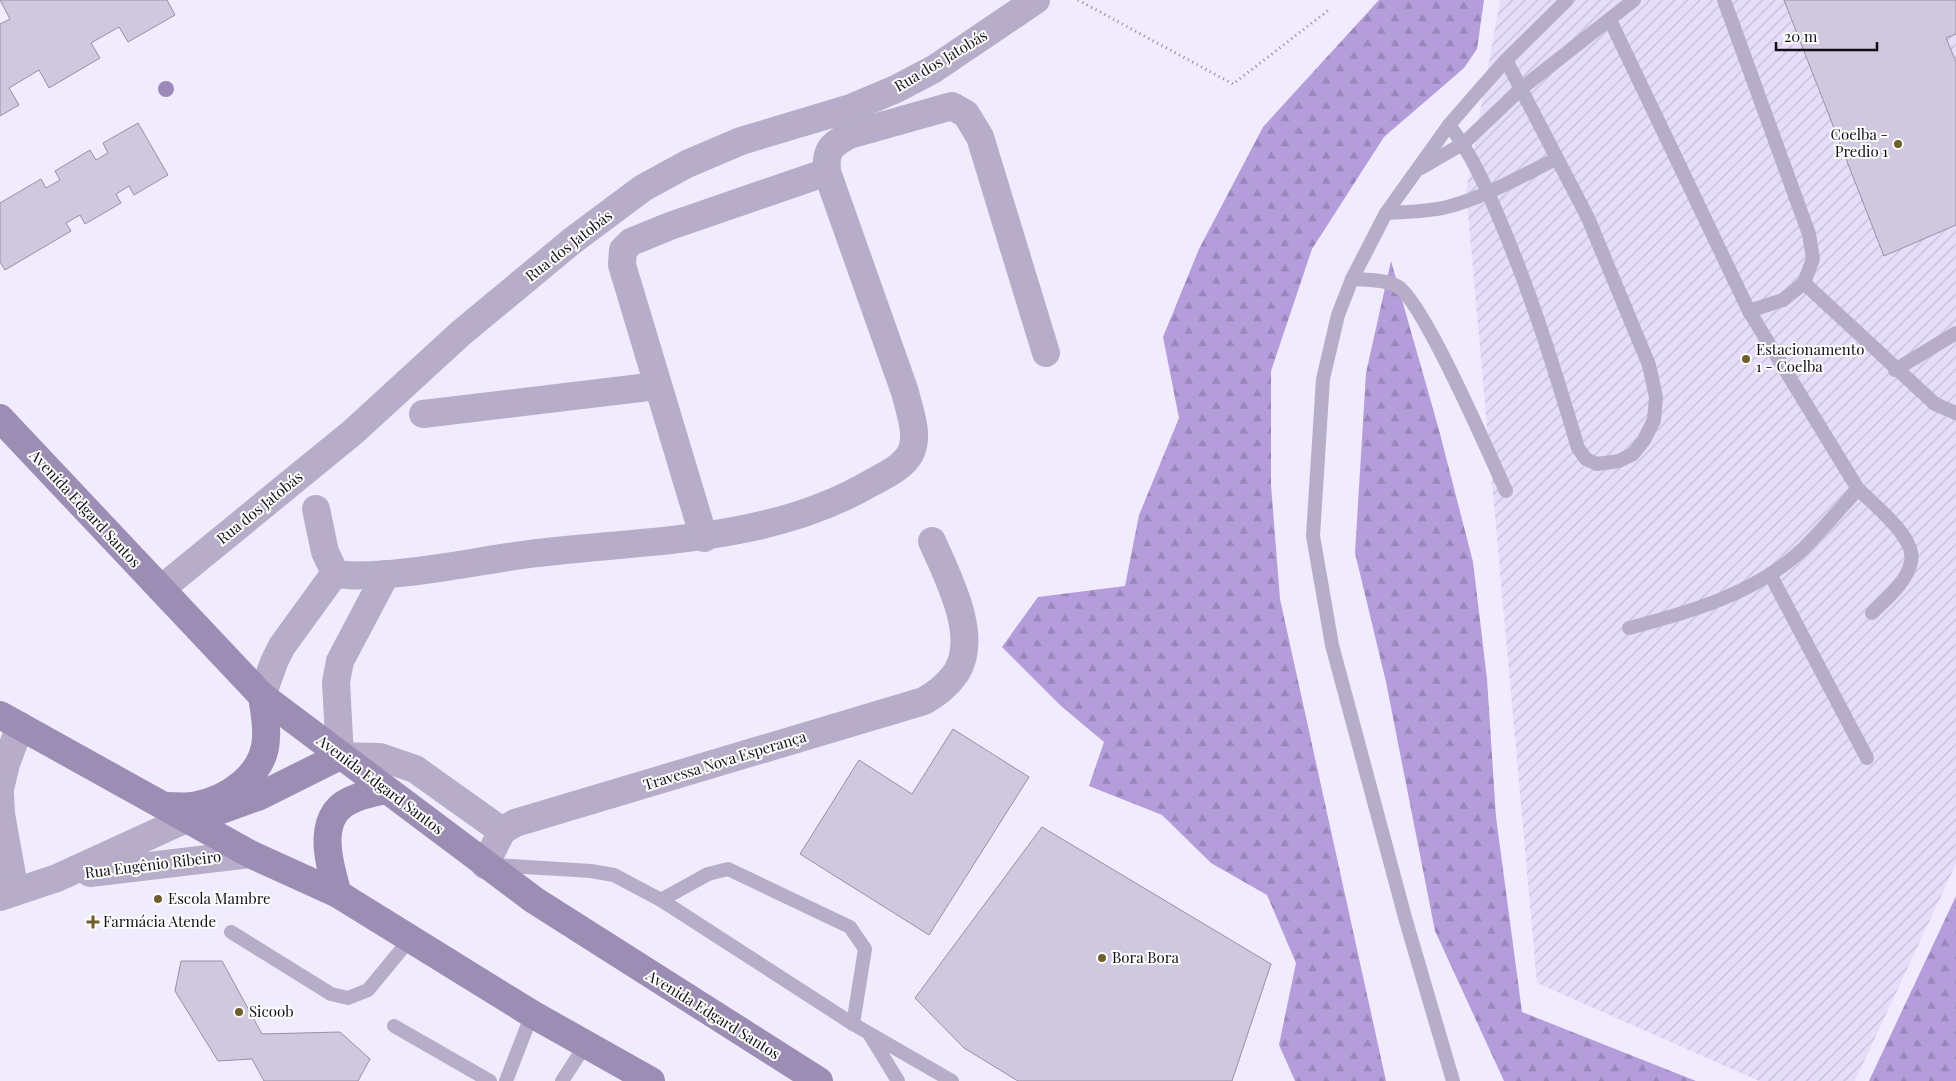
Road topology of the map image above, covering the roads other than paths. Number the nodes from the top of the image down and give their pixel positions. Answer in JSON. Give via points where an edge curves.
{"nodes":[{"id":1,"x":1036,"y":0,"type":"edge"},
{"id":2,"x":1567,"y":0,"type":"edge"},
{"id":3,"x":1634,"y":0,"type":"edge"},
{"id":4,"x":1724,"y":0,"type":"edge"},
{"id":5,"x":1610,"y":20,"type":"junction"},
{"id":6,"x":1506,"y":60,"type":"junction"},
{"id":7,"x":1522,"y":88,"type":"junction"},
{"id":8,"x":1450,"y":125,"type":"junction"},
{"id":9,"x":1464,"y":143,"type":"junction"},
{"id":10,"x":1556,"y":159,"type":"junction"},
{"id":11,"x":1418,"y":169,"type":"junction"},
{"id":12,"x":827,"y":172,"type":"junction"},
{"id":13,"x":1488,"y":191,"type":"junction"},
{"id":14,"x":1386,"y":213,"type":"junction"},
{"id":15,"x":1352,"y":279,"type":"junction"},
{"id":16,"x":1804,"y":284,"type":"junction"},
{"id":17,"x":1749,"y":311,"type":"junction"},
{"id":18,"x":1956,"y":334,"type":"edge"},
{"id":19,"x":1046,"y":353,"type":"dead end"},
{"id":20,"x":1895,"y":370,"type":"junction"},
{"id":21,"x":657,"y":386,"type":"junction"},
{"id":22,"x":1956,"y":413,"type":"edge"},
{"id":23,"x":423,"y":414,"type":"dead end"},
{"id":24,"x":0,"y":418,"type":"edge"},
{"id":25,"x":1858,"y":489,"type":"junction"},
{"id":26,"x":1506,"y":491,"type":"dead end"},
{"id":27,"x":316,"y":509,"type":"dead end"},
{"id":28,"x":704,"y":538,"type":"junction"},
{"id":29,"x":932,"y":541,"type":"dead end"},
{"id":30,"x":335,"y":573,"type":"junction"},
{"id":31,"x":386,"y":574,"type":"junction"},
{"id":32,"x":1770,"y":574,"type":"junction"},
{"id":33,"x":161,"y":589,"type":"junction"},
{"id":34,"x":1872,"y":613,"type":"dead end"},
{"id":35,"x":1629,"y":628,"type":"dead end"},
{"id":36,"x":262,"y":696,"type":"junction"},
{"id":37,"x":10,"y":721,"type":"edge"},
{"id":38,"x":340,"y":756,"type":"junction"},
{"id":39,"x":1868,"y":758,"type":"dead end"},
{"id":40,"x":0,"y":789,"type":"edge"},
{"id":41,"x":386,"y":790,"type":"junction"},
{"id":42,"x":0,"y":794,"type":"edge"},
{"id":43,"x":176,"y":813,"type":"junction"},
{"id":44,"x":502,"y":832,"type":"junction"},
{"id":45,"x":250,"y":854,"type":"junction"},
{"id":46,"x":485,"y":865,"type":"junction"},
{"id":47,"x":57,"y":878,"type":"junction"},
{"id":48,"x":8,"y":894,"type":"edge"},
{"id":49,"x":338,"y":894,"type":"junction"},
{"id":50,"x":661,"y":900,"type":"junction"},
{"id":51,"x":231,"y":932,"type":"dead end"},
{"id":52,"x":410,"y":938,"type":"junction"},
{"id":53,"x":532,"y":1014,"type":"junction"},
{"id":54,"x":853,"y":1024,"type":"junction"},
{"id":55,"x":394,"y":1026,"type":"dead end"},
{"id":56,"x":869,"y":1033,"type":"junction"},
{"id":57,"x":586,"y":1044,"type":"junction"},
{"id":58,"x":490,"y":1081,"type":"edge"},
{"id":59,"x":506,"y":1081,"type":"edge"},
{"id":60,"x":562,"y":1081,"type":"edge"},
{"id":61,"x":651,"y":1081,"type":"edge"},
{"id":62,"x":819,"y":1081,"type":"edge"},
{"id":63,"x":898,"y":1081,"type":"edge"},
{"id":64,"x":952,"y":1081,"type":"edge"},
{"id":65,"x":1453,"y":1081,"type":"edge"}],
"edges":[{"from":1,"to":33,"type":"street","name":"Rua dos Jatobás","via":[[934,70],[896,89],[851,108],[740,141],[643,188],[461,333],[353,432]]},
{"from":2,"to":6,"type":"lane"},
{"from":3,"to":5,"type":"lane"},
{"from":4,"to":16,"type":"lane","via":[[1808,234],[1813,258]]},
{"from":5,"to":7,"type":"lane"},
{"from":5,"to":17,"type":"lane"},
{"from":6,"to":7,"type":"lane"},
{"from":6,"to":8,"type":"lane"},
{"from":7,"to":9,"type":"lane"},
{"from":7,"to":10,"type":"lane"},
{"from":8,"to":9,"type":"lane"},
{"from":8,"to":11,"type":"lane"},
{"from":9,"to":11,"type":"lane"},
{"from":9,"to":13,"type":"lane"},
{"from":10,"to":13,"type":"lane"},
{"from":10,"to":13,"type":"lane","via":[[1588,218],[1649,365],[1656,397],[1654,420],[1644,440],[1633,454],[1619,461],[1597,464],[1586,459],[1578,448],[1551,358]]},
{"from":11,"to":14,"type":"lane"},
{"from":12,"to":19,"type":"street","via":[[826,159],[831,147],[849,135],[952,106],[966,114],[980,137]]},
{"from":12,"to":21,"type":"street","via":[[670,226],[631,242],[623,250],[622,265]]},
{"from":12,"to":28,"type":"street","via":[[905,392],[914,428],[910,454],[896,469],[841,501],[799,516]]},
{"from":13,"to":14,"type":"lane","via":[[1447,207],[1422,212]]},
{"from":14,"to":15,"type":"lane"},
{"from":15,"to":26,"type":"lane","via":[[1388,283],[1398,286],[1408,295],[1425,321]]},
{"from":15,"to":65,"type":"lane","via":[[1338,314],[1323,379],[1313,536],[1332,645],[1406,921]]},
{"from":16,"to":17,"type":"lane","via":[[1783,300]]},
{"from":16,"to":20,"type":"lane"},
{"from":17,"to":25,"type":"lane"},
{"from":18,"to":20,"type":"lane"},
{"from":20,"to":22,"type":"lane","via":[[1935,404]]},
{"from":21,"to":23,"type":"street"},
{"from":21,"to":28,"type":"street"},
{"from":24,"to":33,"type":"main road","name":"Avenida Edgard Santos"},
{"from":25,"to":32,"type":"lane","via":[[1803,549]]},
{"from":25,"to":34,"type":"lane","via":[[1899,530],[1912,560],[1894,591]]},
{"from":27,"to":30,"type":"street","via":[[325,552]]},
{"from":28,"to":31,"type":"street","via":[[517,556]]},
{"from":29,"to":44,"type":"street","name":"Travessa Nova Esperança","via":[[958,607],[964,632],[963,654],[957,671],[945,687],[924,701],[515,823]]},
{"from":30,"to":31,"type":"street","via":[[343,576]]},
{"from":30,"to":36,"type":"street","via":[[282,646]]},
{"from":31,"to":38,"type":"street","via":[[340,661],[336,682]]},
{"from":32,"to":35,"type":"lane","via":[[1719,602]]},
{"from":32,"to":39,"type":"lane"},
{"from":33,"to":36,"type":"main road","name":"Avenida Edgard Santos"},
{"from":36,"to":38,"type":"main road","name":"Avenida Edgard Santos"},
{"from":36,"to":43,"type":"main road","via":[[266,739],[258,767],[244,783],[216,799]]},
{"from":37,"to":40,"type":"street"},
{"from":37,"to":43,"type":"main road"},
{"from":38,"to":41,"type":"main road","name":"Avenida Edgard Santos"},
{"from":38,"to":43,"type":"main road","via":[[260,796],[222,810]]},
{"from":38,"to":44,"type":"street","via":[[380,757],[415,769]]},
{"from":41,"to":46,"type":"main road","name":"Avenida Edgard Santos"},
{"from":41,"to":49,"type":"main road","via":[[354,798],[339,810],[328,827],[327,849]]},
{"from":42,"to":48,"type":"street"},
{"from":43,"to":45,"type":"main road"},
{"from":43,"to":47,"type":"street","name":"Rua Eugênio Ribeiro"},
{"from":44,"to":46,"type":"street"},
{"from":45,"to":47,"type":"street","name":"Rua Eugênio Ribeiro"},
{"from":45,"to":49,"type":"main road"},
{"from":46,"to":50,"type":"lane","via":[[614,875]]},
{"from":46,"to":62,"type":"main road","name":"Avenida Edgard Santos","via":[[606,948]]},
{"from":47,"to":48,"type":"street","name":"Rua Eugênio Ribeiro"},
{"from":49,"to":52,"type":"main road"},
{"from":50,"to":54,"type":"lane"},
{"from":50,"to":54,"type":"lane","via":[[708,874],[728,869],[850,927],[865,949]]},
{"from":51,"to":52,"type":"lane","via":[[331,994],[348,998],[368,990]]},
{"from":52,"to":53,"type":"main road"},
{"from":53,"to":57,"type":"main road"},
{"from":53,"to":59,"type":"lane"},
{"from":54,"to":56,"type":"lane"},
{"from":55,"to":58,"type":"lane"},
{"from":56,"to":63,"type":"lane"},
{"from":56,"to":64,"type":"lane"},
{"from":57,"to":60,"type":"lane"},
{"from":57,"to":61,"type":"main road"}]}
